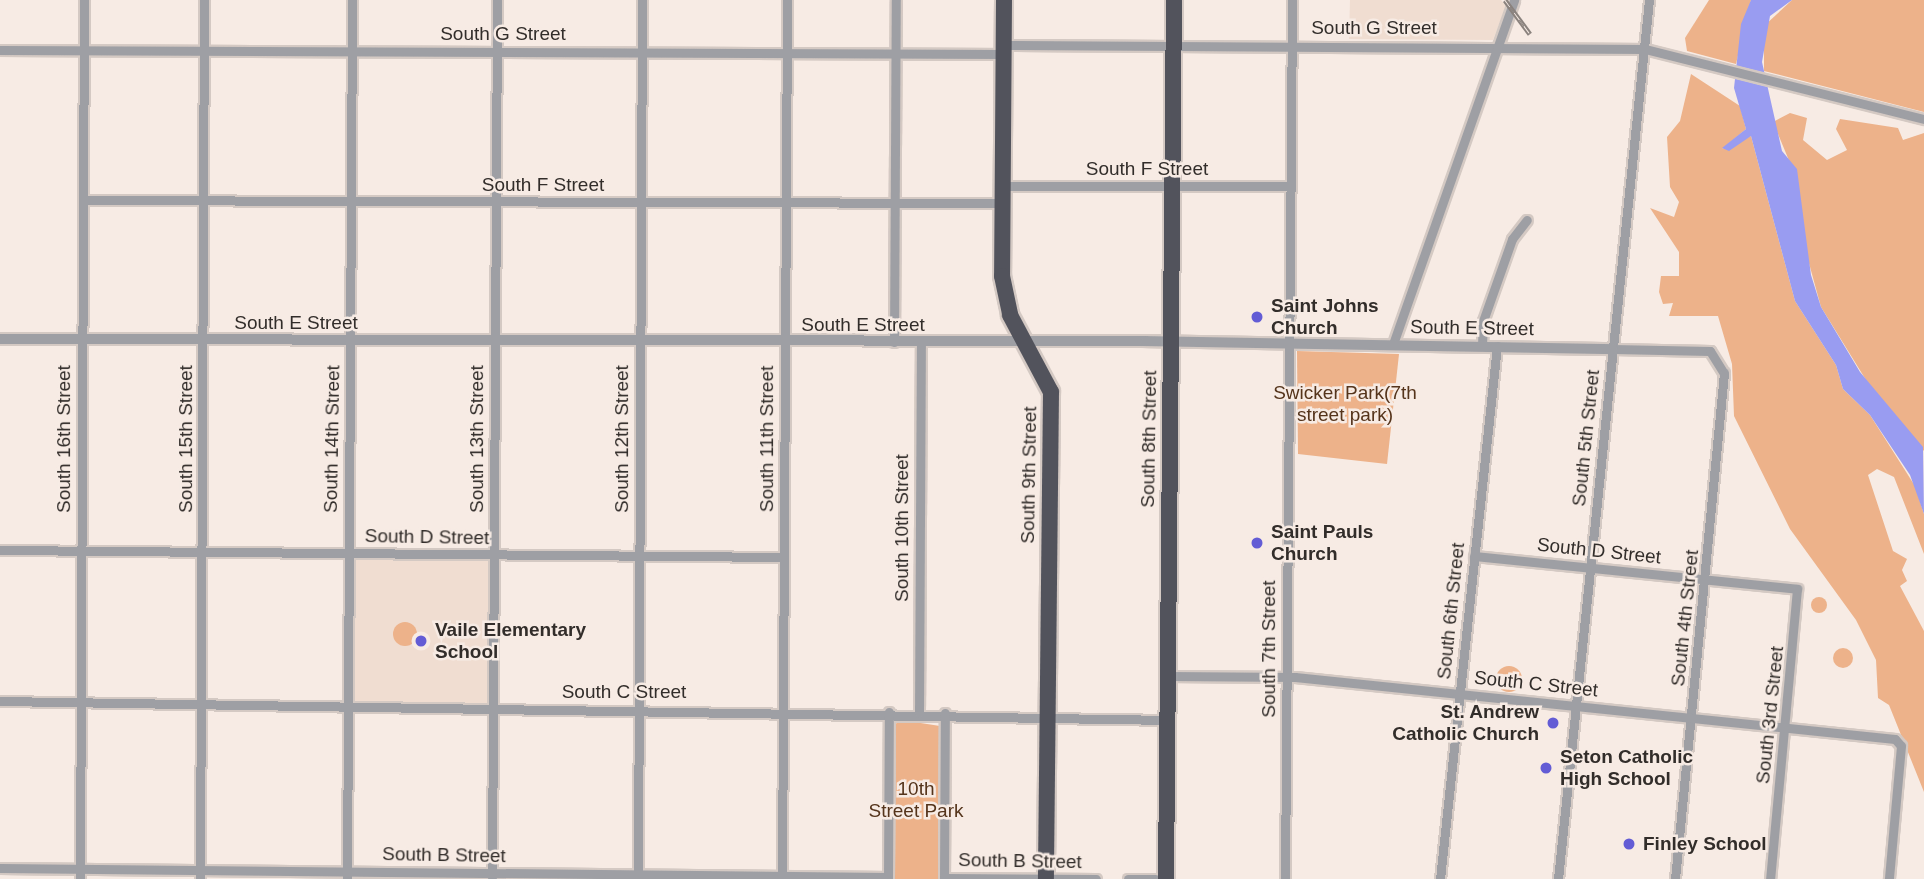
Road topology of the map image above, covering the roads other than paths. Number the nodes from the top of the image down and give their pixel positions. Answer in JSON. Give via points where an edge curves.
{"nodes":[{"id":1,"x":84,"y":0,"type":"edge"},
{"id":2,"x":204,"y":0,"type":"edge"},
{"id":3,"x":352,"y":0,"type":"edge"},
{"id":4,"x":497,"y":0,"type":"edge"},
{"id":5,"x":642,"y":0,"type":"edge"},
{"id":6,"x":787,"y":0,"type":"edge"},
{"id":7,"x":896,"y":0,"type":"edge"},
{"id":8,"x":1004,"y":0,"type":"edge"},
{"id":9,"x":1174,"y":0,"type":"edge"},
{"id":10,"x":1292,"y":0,"type":"edge"},
{"id":11,"x":1514,"y":0,"type":"edge"},
{"id":12,"x":1649,"y":0,"type":"edge"},
{"id":13,"x":1292,"y":45,"type":"junction"},
{"id":14,"x":1173,"y":46,"type":"junction"},
{"id":15,"x":1497,"y":47,"type":"junction"},
{"id":16,"x":1005,"y":49,"type":"junction"},
{"id":17,"x":1645,"y":49,"type":"junction"},
{"id":18,"x":0,"y":51,"type":"edge"},
{"id":19,"x":84,"y":51,"type":"junction"},
{"id":20,"x":205,"y":51,"type":"junction"},
{"id":21,"x":642,"y":51,"type":"junction"},
{"id":22,"x":786,"y":51,"type":"junction"},
{"id":23,"x":351,"y":52,"type":"junction"},
{"id":24,"x":497,"y":52,"type":"junction"},
{"id":25,"x":895,"y":52,"type":"junction"},
{"id":26,"x":1924,"y":119,"type":"edge"},
{"id":27,"x":1004,"y":186,"type":"junction"},
{"id":28,"x":1172,"y":186,"type":"junction"},
{"id":29,"x":1290,"y":186,"type":"junction"},
{"id":30,"x":83,"y":200,"type":"junction"},
{"id":31,"x":204,"y":201,"type":"junction"},
{"id":32,"x":351,"y":202,"type":"junction"},
{"id":33,"x":496,"y":202,"type":"junction"},
{"id":34,"x":785,"y":203,"type":"junction"},
{"id":35,"x":895,"y":203,"type":"junction"},
{"id":36,"x":642,"y":204,"type":"junction"},
{"id":37,"x":1004,"y":204,"type":"junction"},
{"id":38,"x":1527,"y":220,"type":"dead end"},
{"id":39,"x":0,"y":339,"type":"edge"},
{"id":40,"x":82,"y":339,"type":"junction"},
{"id":41,"x":203,"y":340,"type":"junction"},
{"id":42,"x":351,"y":340,"type":"junction"},
{"id":43,"x":495,"y":341,"type":"junction"},
{"id":44,"x":640,"y":341,"type":"junction"},
{"id":45,"x":785,"y":342,"type":"junction"},
{"id":46,"x":894,"y":342,"type":"junction"},
{"id":47,"x":1026,"y":342,"type":"junction"},
{"id":48,"x":1171,"y":342,"type":"junction"},
{"id":49,"x":921,"y":343,"type":"junction"},
{"id":50,"x":1289,"y":344,"type":"junction"},
{"id":51,"x":1393,"y":344,"type":"junction"},
{"id":52,"x":1482,"y":345,"type":"junction"},
{"id":53,"x":1497,"y":346,"type":"junction"},
{"id":54,"x":1614,"y":349,"type":"junction"},
{"id":55,"x":1721,"y":360,"type":"joint"},
{"id":56,"x":0,"y":550,"type":"edge"},
{"id":57,"x":81,"y":550,"type":"junction"},
{"id":58,"x":203,"y":552,"type":"junction"},
{"id":59,"x":349,"y":553,"type":"junction"},
{"id":60,"x":494,"y":555,"type":"junction"},
{"id":61,"x":639,"y":556,"type":"junction"},
{"id":62,"x":1474,"y":556,"type":"junction"},
{"id":63,"x":783,"y":557,"type":"junction"},
{"id":64,"x":1590,"y":568,"type":"junction"},
{"id":65,"x":1706,"y":579,"type":"junction"},
{"id":66,"x":1763,"y":584,"type":"joint"},
{"id":67,"x":1168,"y":676,"type":"junction"},
{"id":68,"x":1287,"y":677,"type":"junction"},
{"id":69,"x":1460,"y":693,"type":"junction"},
{"id":70,"x":0,"y":701,"type":"edge"},
{"id":71,"x":81,"y":703,"type":"junction"},
{"id":72,"x":202,"y":705,"type":"junction"},
{"id":73,"x":348,"y":706,"type":"junction"},
{"id":74,"x":1576,"y":706,"type":"junction"},
{"id":75,"x":494,"y":708,"type":"junction"},
{"id":76,"x":638,"y":709,"type":"junction"},
{"id":77,"x":783,"y":710,"type":"junction"},
{"id":78,"x":889,"y":712,"type":"junction"},
{"id":79,"x":919,"y":713,"type":"junction"},
{"id":80,"x":945,"y":713,"type":"junction"},
{"id":81,"x":1047,"y":717,"type":"junction"},
{"id":82,"x":1693,"y":718,"type":"junction"},
{"id":83,"x":1167,"y":719,"type":"junction"},
{"id":84,"x":1787,"y":727,"type":"junction"},
{"id":85,"x":0,"y":868,"type":"edge"},
{"id":86,"x":80,"y":874,"type":"edge"},
{"id":87,"x":200,"y":875,"type":"edge"},
{"id":88,"x":347,"y":875,"type":"edge"},
{"id":89,"x":492,"y":876,"type":"edge"},
{"id":90,"x":638,"y":877,"type":"edge"},
{"id":91,"x":782,"y":877,"type":"edge"},
{"id":92,"x":888,"y":878,"type":"edge"},
{"id":93,"x":944,"y":878,"type":"edge"},
{"id":94,"x":1046,"y":879,"type":"edge"},
{"id":95,"x":1096,"y":879,"type":"edge"},
{"id":96,"x":1128,"y":879,"type":"edge"},
{"id":97,"x":1155,"y":879,"type":"edge"},
{"id":98,"x":1166,"y":879,"type":"edge"},
{"id":99,"x":1285,"y":879,"type":"edge"},
{"id":100,"x":1440,"y":879,"type":"edge"},
{"id":101,"x":1558,"y":879,"type":"edge"},
{"id":102,"x":1675,"y":879,"type":"edge"},
{"id":103,"x":1770,"y":879,"type":"edge"},
{"id":104,"x":1889,"y":879,"type":"edge"}],
"edges":[{"from":1,"to":19,"type":"street","name":"South 16th Street"},
{"from":2,"to":20,"type":"street","name":"South 15th Street"},
{"from":3,"to":23,"type":"street","name":"South 14th Street"},
{"from":4,"to":24,"type":"street","name":"South 13th Street"},
{"from":5,"to":21,"type":"street","name":"South 12th Street"},
{"from":6,"to":22,"type":"street","name":"South 11th Street"},
{"from":7,"to":25,"type":"street"},
{"from":8,"to":16,"type":"highway","name":"South 9th Street"},
{"from":9,"to":14,"type":"highway","name":"South 8th Street"},
{"from":10,"to":13,"type":"street","name":"South 7th Street"},
{"from":11,"to":15,"type":"street"},
{"from":12,"to":17,"type":"street","name":"South 5th Street"},
{"from":13,"to":14,"type":"street","name":"South G Street"},
{"from":13,"to":15,"type":"street","name":"South G Street"},
{"from":13,"to":29,"type":"street","name":"South 7th Street"},
{"from":14,"to":16,"type":"street","name":"South G Street"},
{"from":14,"to":28,"type":"highway","name":"South 8th Street"},
{"from":15,"to":17,"type":"street","name":"South G Street"},
{"from":15,"to":51,"type":"street"},
{"from":16,"to":25,"type":"street","name":"South G Street"},
{"from":16,"to":27,"type":"highway","name":"South 9th Street"},
{"from":17,"to":26,"type":"street","name":"South G Street"},
{"from":17,"to":54,"type":"street","name":"South 5th Street"},
{"from":18,"to":19,"type":"street","name":"South G Street"},
{"from":19,"to":20,"type":"street","name":"South G Street"},
{"from":19,"to":30,"type":"street","name":"South 16th Street"},
{"from":20,"to":23,"type":"street","name":"South G Street"},
{"from":20,"to":31,"type":"street","name":"South 15th Street"},
{"from":21,"to":22,"type":"street","name":"South G Street"},
{"from":21,"to":24,"type":"street","name":"South G Street"},
{"from":21,"to":36,"type":"street","name":"South 12th Street"},
{"from":22,"to":25,"type":"street","name":"South G Street"},
{"from":22,"to":34,"type":"street","name":"South 11th Street"},
{"from":23,"to":24,"type":"street","name":"South G Street"},
{"from":23,"to":32,"type":"street","name":"South 14th Street"},
{"from":24,"to":33,"type":"street","name":"South 13th Street"},
{"from":25,"to":35,"type":"street"},
{"from":27,"to":28,"type":"street","name":"South F Street"},
{"from":27,"to":37,"type":"highway","name":"South 9th Street"},
{"from":28,"to":29,"type":"street","name":"South F Street"},
{"from":28,"to":48,"type":"highway","name":"South 8th Street"},
{"from":29,"to":50,"type":"street","name":"South 7th Street"},
{"from":30,"to":31,"type":"street","name":"South F Street"},
{"from":30,"to":40,"type":"street","name":"South 16th Street"},
{"from":31,"to":32,"type":"street","name":"South F Street"},
{"from":31,"to":41,"type":"street","name":"South 15th Street"},
{"from":32,"to":33,"type":"street","name":"South F Street"},
{"from":32,"to":42,"type":"street","name":"South 14th Street"},
{"from":33,"to":36,"type":"street","name":"South F Street"},
{"from":33,"to":43,"type":"street","name":"South 13th Street"},
{"from":34,"to":35,"type":"street","name":"South F Street"},
{"from":34,"to":36,"type":"street","name":"South F Street"},
{"from":34,"to":45,"type":"street","name":"South 11th Street"},
{"from":35,"to":37,"type":"street","name":"South F Street"},
{"from":35,"to":46,"type":"street"},
{"from":36,"to":44,"type":"street","name":"South 12th Street"},
{"from":37,"to":47,"type":"highway","name":"South 9th Street","via":[[1004,290]]},
{"from":38,"to":52,"type":"street","via":[[1512,239],[1483,321]]},
{"from":39,"to":40,"type":"street","name":"South E Street"},
{"from":40,"to":41,"type":"street","name":"South E Street"},
{"from":40,"to":57,"type":"street","name":"South 16th Street"},
{"from":41,"to":42,"type":"street","name":"South E Street"},
{"from":41,"to":58,"type":"street","name":"South 15th Street"},
{"from":42,"to":43,"type":"street","name":"South E Street"},
{"from":42,"to":59,"type":"street","name":"South 14th Street"},
{"from":43,"to":44,"type":"street","name":"South E Street"},
{"from":43,"to":60,"type":"street","name":"South 13th Street"},
{"from":44,"to":45,"type":"street","name":"South E Street"},
{"from":44,"to":61,"type":"street","name":"South 12th Street"},
{"from":45,"to":46,"type":"street","name":"South E Street"},
{"from":45,"to":63,"type":"street","name":"South 11th Street"},
{"from":46,"to":49,"type":"street","name":"South E Street"},
{"from":47,"to":48,"type":"street","name":"South E Street"},
{"from":47,"to":49,"type":"street","name":"South E Street"},
{"from":47,"to":81,"type":"highway","name":"South 9th Street","via":[[1051,392]]},
{"from":48,"to":50,"type":"street","name":"South E Street"},
{"from":48,"to":67,"type":"highway","name":"South 8th Street"},
{"from":49,"to":79,"type":"street","name":"South 10th Street"},
{"from":50,"to":51,"type":"street","name":"South E Street"},
{"from":50,"to":68,"type":"street","name":"South 7th Street"},
{"from":51,"to":52,"type":"street","name":"South E Street"},
{"from":52,"to":53,"type":"street","name":"South E Street"},
{"from":53,"to":54,"type":"street","name":"South E Street"},
{"from":53,"to":62,"type":"street","name":"South 6th Street"},
{"from":54,"to":55,"type":"street","name":"South E Street","via":[[1710,351]]},
{"from":54,"to":64,"type":"street","name":"South 5th Street"},
{"from":55,"to":65,"type":"street","name":"South 4th Street","via":[[1725,394]]},
{"from":56,"to":57,"type":"street","name":"South D Street"},
{"from":57,"to":58,"type":"street","name":"South D Street"},
{"from":57,"to":71,"type":"street","name":"South 16th Street"},
{"from":58,"to":59,"type":"street","name":"South D Street"},
{"from":58,"to":72,"type":"street","name":"South 15th Street"},
{"from":59,"to":60,"type":"street","name":"South D Street"},
{"from":59,"to":73,"type":"street","name":"South 14th Street"},
{"from":60,"to":61,"type":"street","name":"South D Street"},
{"from":60,"to":75,"type":"street","name":"South 13th Street"},
{"from":61,"to":63,"type":"street","name":"South D Street"},
{"from":61,"to":76,"type":"street","name":"South 12th Street"},
{"from":62,"to":64,"type":"street","name":"South D Street"},
{"from":62,"to":69,"type":"street","name":"South 6th Street"},
{"from":63,"to":77,"type":"street","name":"South 11th Street"},
{"from":64,"to":65,"type":"street","name":"South D Street"},
{"from":64,"to":74,"type":"street","name":"South 5th Street"},
{"from":65,"to":66,"type":"street","name":"South D Street"},
{"from":65,"to":82,"type":"street","name":"South 4th Street"},
{"from":66,"to":84,"type":"street","name":"South 3rd Street","via":[[1800,594]]},
{"from":67,"to":68,"type":"street","name":"South C Street"},
{"from":67,"to":83,"type":"highway","name":"South 8th Street"},
{"from":68,"to":69,"type":"street","name":"South C Street"},
{"from":68,"to":99,"type":"street","name":"South 7th Street"},
{"from":69,"to":74,"type":"street","name":"South C Street"},
{"from":69,"to":100,"type":"street","name":"South 6th Street"},
{"from":70,"to":71,"type":"street","name":"South C Street"},
{"from":71,"to":72,"type":"street","name":"South C Street"},
{"from":71,"to":86,"type":"street","name":"South 16th Street"},
{"from":72,"to":73,"type":"street","name":"South C Street"},
{"from":72,"to":87,"type":"street","name":"South 15th Street"},
{"from":73,"to":75,"type":"street","name":"South C Street"},
{"from":73,"to":88,"type":"street","name":"South 14th Street"},
{"from":74,"to":82,"type":"street","name":"South C Street"},
{"from":74,"to":101,"type":"street","name":"South 5th Street"},
{"from":75,"to":76,"type":"street","name":"South C Street"},
{"from":75,"to":89,"type":"street","name":"South 13th Street"},
{"from":76,"to":77,"type":"street","name":"South C Street"},
{"from":76,"to":90,"type":"street","name":"South 12th Street"},
{"from":77,"to":78,"type":"street","name":"South C Street"},
{"from":77,"to":91,"type":"street","name":"South 11th Street"},
{"from":78,"to":79,"type":"street","name":"South C Street"},
{"from":78,"to":92,"type":"street"},
{"from":79,"to":80,"type":"street","name":"South C Street"},
{"from":80,"to":81,"type":"street","name":"South C Street"},
{"from":80,"to":93,"type":"street"},
{"from":81,"to":83,"type":"street","name":"South C Street"},
{"from":81,"to":94,"type":"highway","name":"South 9th Street"},
{"from":82,"to":84,"type":"street","name":"South C Street"},
{"from":82,"to":102,"type":"street","name":"South 4th Street"},
{"from":83,"to":98,"type":"highway","name":"South 8th Street"},
{"from":84,"to":103,"type":"street","name":"South 3rd Street"},
{"from":84,"to":104,"type":"street","name":"South C Street","via":[[1899,742]]},
{"from":85,"to":86,"type":"street","name":"South B Street"},
{"from":86,"to":87,"type":"street","name":"South B Street"},
{"from":87,"to":88,"type":"street","name":"South B Street","via":[[273,871]]},
{"from":88,"to":89,"type":"street","name":"South B Street"},
{"from":89,"to":90,"type":"street","name":"South B Street"},
{"from":90,"to":91,"type":"street","name":"South B Street"},
{"from":91,"to":92,"type":"street","name":"South B Street"},
{"from":93,"to":94,"type":"street","name":"South B Street"},
{"from":94,"to":95,"type":"street","name":"South B Street"},
{"from":96,"to":97,"type":"street"}]}
